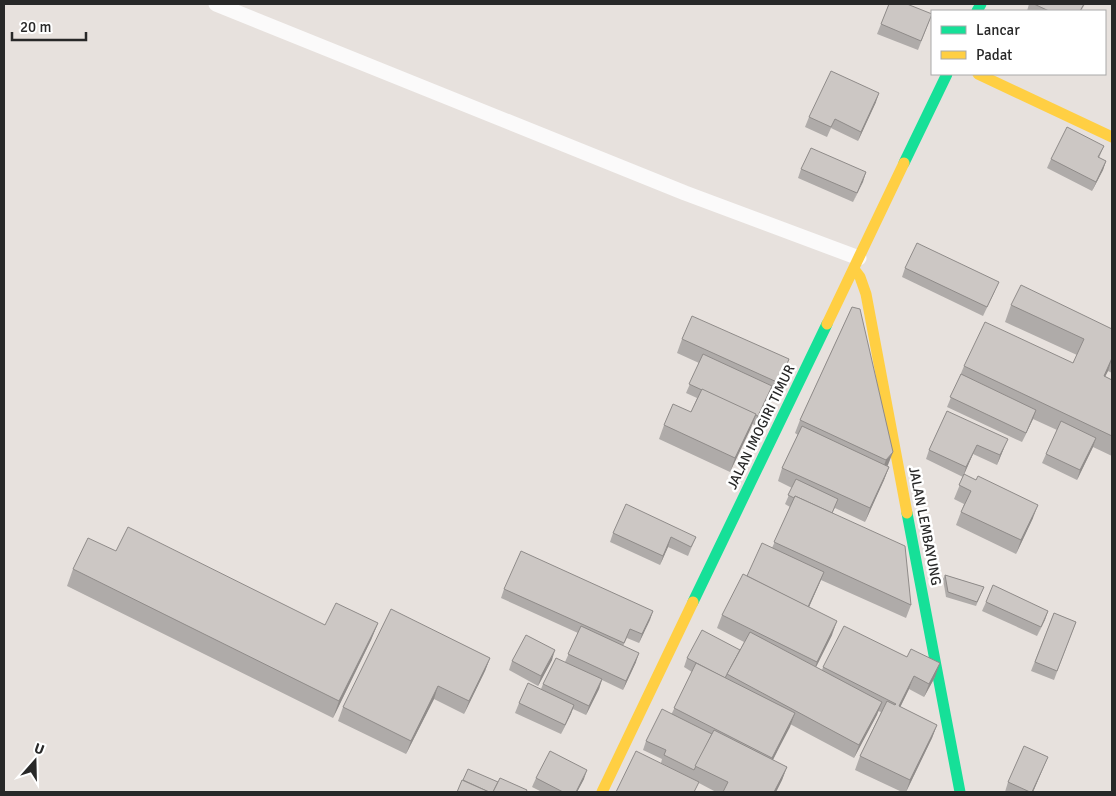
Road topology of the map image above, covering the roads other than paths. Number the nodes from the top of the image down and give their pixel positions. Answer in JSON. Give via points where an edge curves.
{"nodes":[{"id":1,"x":216,"y":4,"type":"edge"},
{"id":2,"x":947,"y":75,"type":"edge"},
{"id":3,"x":980,"y":75,"type":"edge"},
{"id":4,"x":1112,"y":137,"type":"edge"},
{"id":5,"x":856,"y":264,"type":"junction"},
{"id":6,"x":602,"y":792,"type":"edge"},
{"id":7,"x":960,"y":792,"type":"edge"}],
"edges":[{"from":1,"to":5,"type":"lane"},
{"from":2,"to":5,"type":"main road","name":"JALAN IMOGIRI TIMUR"},
{"from":3,"to":4,"type":"main road"},
{"from":5,"to":6,"type":"main road","name":"JALAN IMOGIRI TIMUR"},
{"from":5,"to":7,"type":"main road","name":"JALAN LEMBAYUNG","via":[[866,294]]}]}
